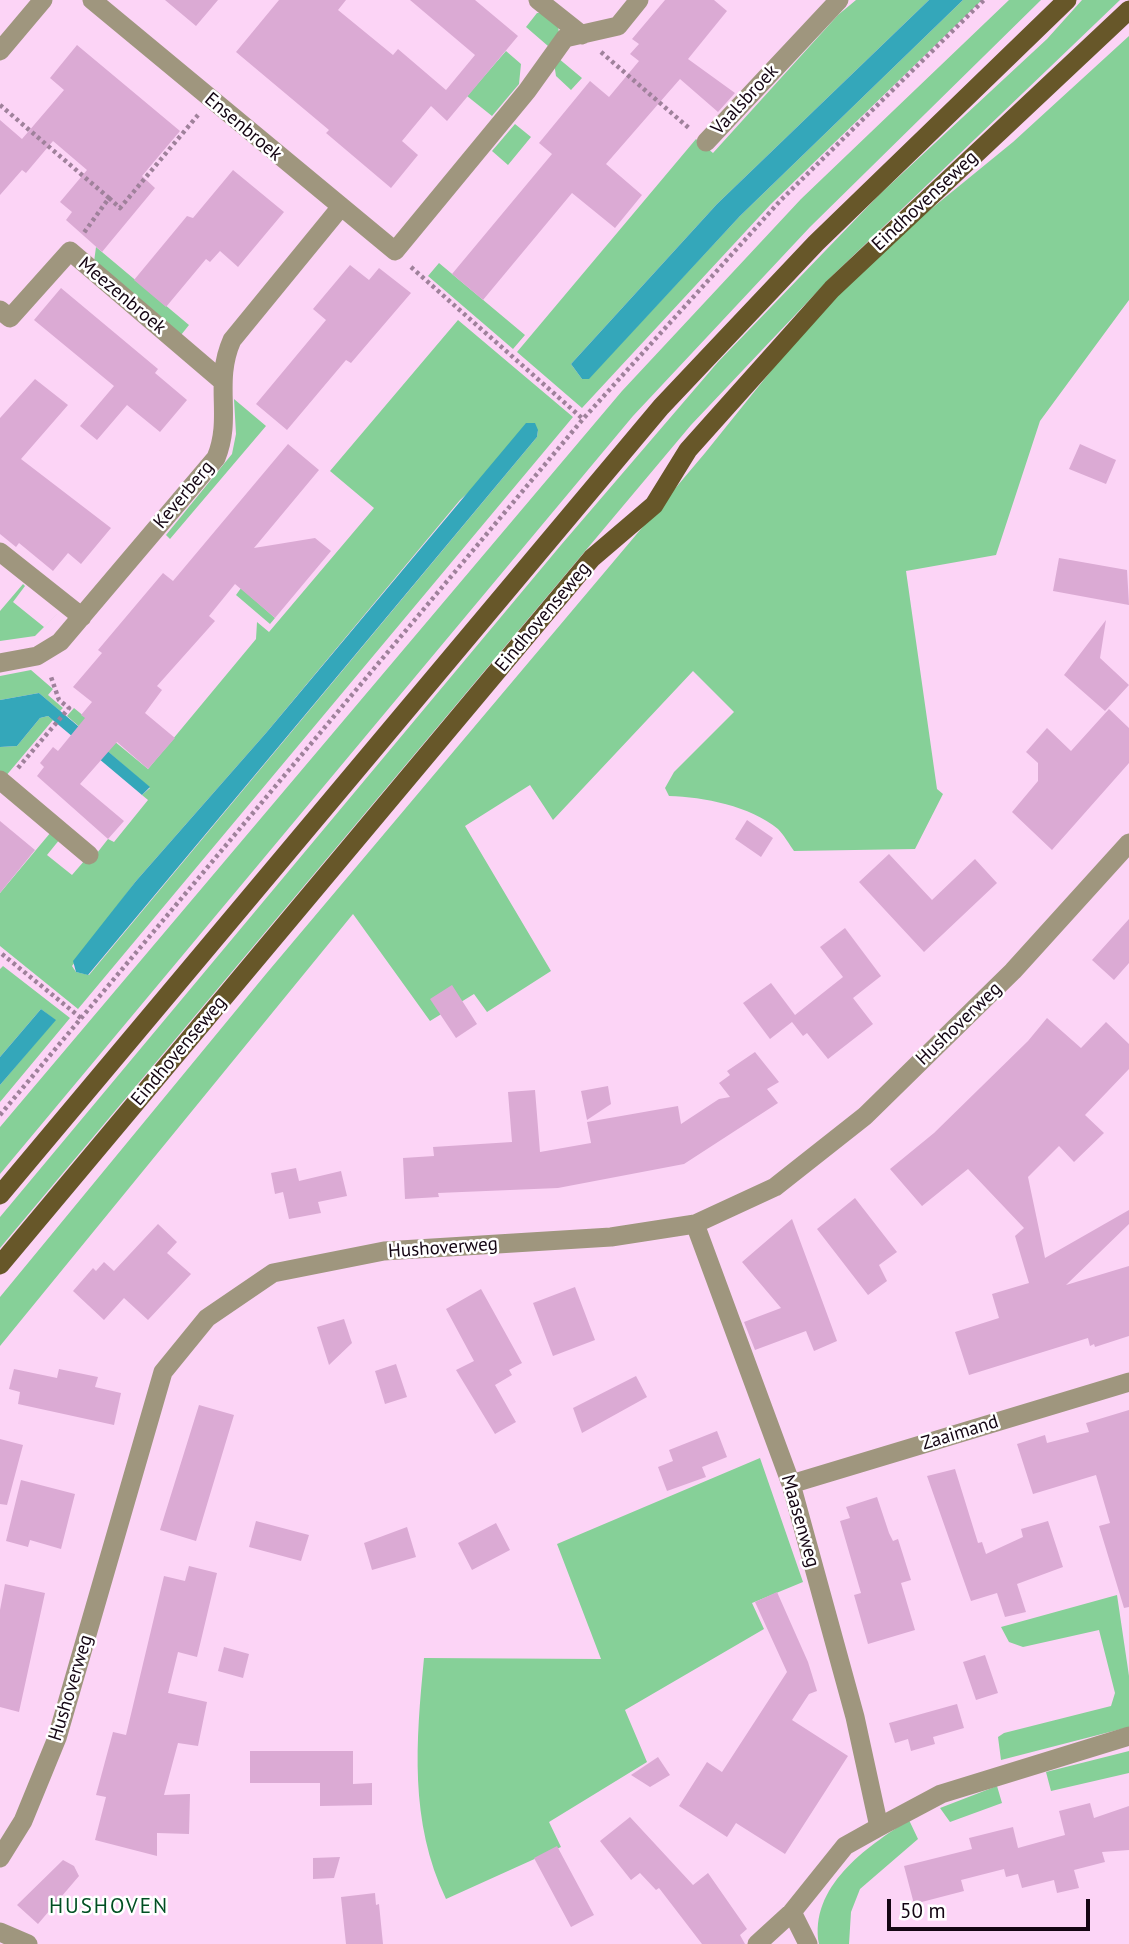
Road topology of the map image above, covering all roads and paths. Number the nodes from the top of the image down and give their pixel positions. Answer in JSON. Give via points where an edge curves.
{"nodes":[{"id":1,"x":43,"y":0,"type":"edge"},
{"id":2,"x":92,"y":0,"type":"edge"},
{"id":3,"x":538,"y":0,"type":"edge"},
{"id":4,"x":639,"y":0,"type":"edge"},
{"id":5,"x":839,"y":0,"type":"edge"},
{"id":6,"x":984,"y":0,"type":"edge"},
{"id":7,"x":1067,"y":0,"type":"edge"},
{"id":8,"x":1129,"y":10,"type":"edge"},
{"id":9,"x":582,"y":35,"type":"junction"},
{"id":10,"x":0,"y":51,"type":"edge"},
{"id":11,"x":211,"y":100,"type":"junction"},
{"id":12,"x":0,"y":105,"type":"edge"},
{"id":13,"x":706,"y":142,"type":"joint"},
{"id":14,"x":110,"y":198,"type":"junction"},
{"id":15,"x":340,"y":208,"type":"junction"},
{"id":16,"x":70,"y":251,"type":"junction"},
{"id":17,"x":396,"y":251,"type":"junction"},
{"id":18,"x":0,"y":310,"type":"edge"},
{"id":19,"x":221,"y":380,"type":"junction"},
{"id":20,"x":583,"y":419,"type":"junction"},
{"id":21,"x":0,"y":552,"type":"edge"},
{"id":22,"x":82,"y":617,"type":"junction"},
{"id":23,"x":37,"y":656,"type":"junction"},
{"id":24,"x":0,"y":663,"type":"edge"},
{"id":25,"x":2,"y":782,"type":"edge"},
{"id":26,"x":1129,"y":843,"type":"edge"},
{"id":27,"x":89,"y":855,"type":"dead end"},
{"id":28,"x":1,"y":955,"type":"edge"},
{"id":29,"x":81,"y":1018,"type":"junction"},
{"id":30,"x":0,"y":1115,"type":"edge"},
{"id":31,"x":0,"y":1195,"type":"edge"},
{"id":32,"x":695,"y":1224,"type":"junction"},
{"id":33,"x":0,"y":1265,"type":"edge"},
{"id":34,"x":1129,"y":1382,"type":"edge"},
{"id":35,"x":791,"y":1484,"type":"junction"},
{"id":36,"x":1129,"y":1735,"type":"edge"},
{"id":37,"x":879,"y":1827,"type":"junction"},
{"id":38,"x":0,"y":1858,"type":"edge"},
{"id":39,"x":792,"y":1912,"type":"junction"},
{"id":40,"x":0,"y":1932,"type":"edge"},
{"id":41,"x":28,"y":1944,"type":"edge"},
{"id":42,"x":757,"y":1944,"type":"edge"},
{"id":43,"x":808,"y":1944,"type":"edge"}],
"edges":[{"from":1,"to":10,"type":"street"},
{"from":2,"to":11,"type":"street","name":"Ensenbroek"},
{"from":3,"to":9,"type":"street"},
{"from":4,"to":9,"type":"street","via":[[618,26]]},
{"from":5,"to":13,"type":"street","name":"Vaalsbroek"},
{"from":6,"to":20,"type":"path","via":[[780,201]]},
{"from":7,"to":31,"type":"main road","via":[[816,243],[661,407]]},
{"from":8,"to":33,"type":"main road","name":"Eindhovenseweg","via":[[832,289],[760,368],[688,450],[654,505],[592,558]]},
{"from":9,"to":13,"type":"path","name":"Vaalsbroek"},
{"from":9,"to":17,"type":"street","via":[[565,38],[556,48],[527,91]]},
{"from":11,"to":14,"type":"path","via":[[120,208]]},
{"from":11,"to":15,"type":"street","name":"Ensenbroek"},
{"from":12,"to":14,"type":"path"},
{"from":14,"to":16,"type":"path"},
{"from":15,"to":17,"type":"street","name":"Ensenbroek"},
{"from":15,"to":19,"type":"street","name":"Keverberg","via":[[232,340]]},
{"from":16,"to":18,"type":"street","name":"Meezenbroek","via":[[10,318]]},
{"from":16,"to":19,"type":"street","name":"Meezenbroek"},
{"from":17,"to":20,"type":"path","via":[[424,281]]},
{"from":19,"to":22,"type":"street","name":"Keverberg","via":[[223,441],[216,457]]},
{"from":20,"to":29,"type":"path"},
{"from":21,"to":22,"type":"street"},
{"from":22,"to":23,"type":"street","name":"Keverberg","via":[[60,642]]},
{"from":23,"to":24,"type":"street","name":"Keverberg"},
{"from":23,"to":25,"type":"path","via":[[53,679],[59,700],[69,708]]},
{"from":25,"to":27,"type":"street"},
{"from":26,"to":32,"type":"street","name":"Hushoverweg","via":[[1013,971],[865,1116],[775,1187]]},
{"from":28,"to":29,"type":"path"},
{"from":29,"to":30,"type":"path"},
{"from":32,"to":35,"type":"street","name":"Maasenweg"},
{"from":32,"to":38,"type":"street","name":"Hushoverweg","via":[[611,1237],[384,1251],[273,1273],[207,1318],[163,1372],[57,1738],[23,1821]]},
{"from":34,"to":35,"type":"street","name":"Zaaimand"},
{"from":35,"to":37,"type":"street","name":"Maasenweg","via":[[855,1717]]},
{"from":36,"to":37,"type":"street","via":[[941,1794]]},
{"from":37,"to":39,"type":"street","via":[[845,1846]]},
{"from":39,"to":42,"type":"street"},
{"from":39,"to":43,"type":"street"},
{"from":40,"to":41,"type":"street"}]}
